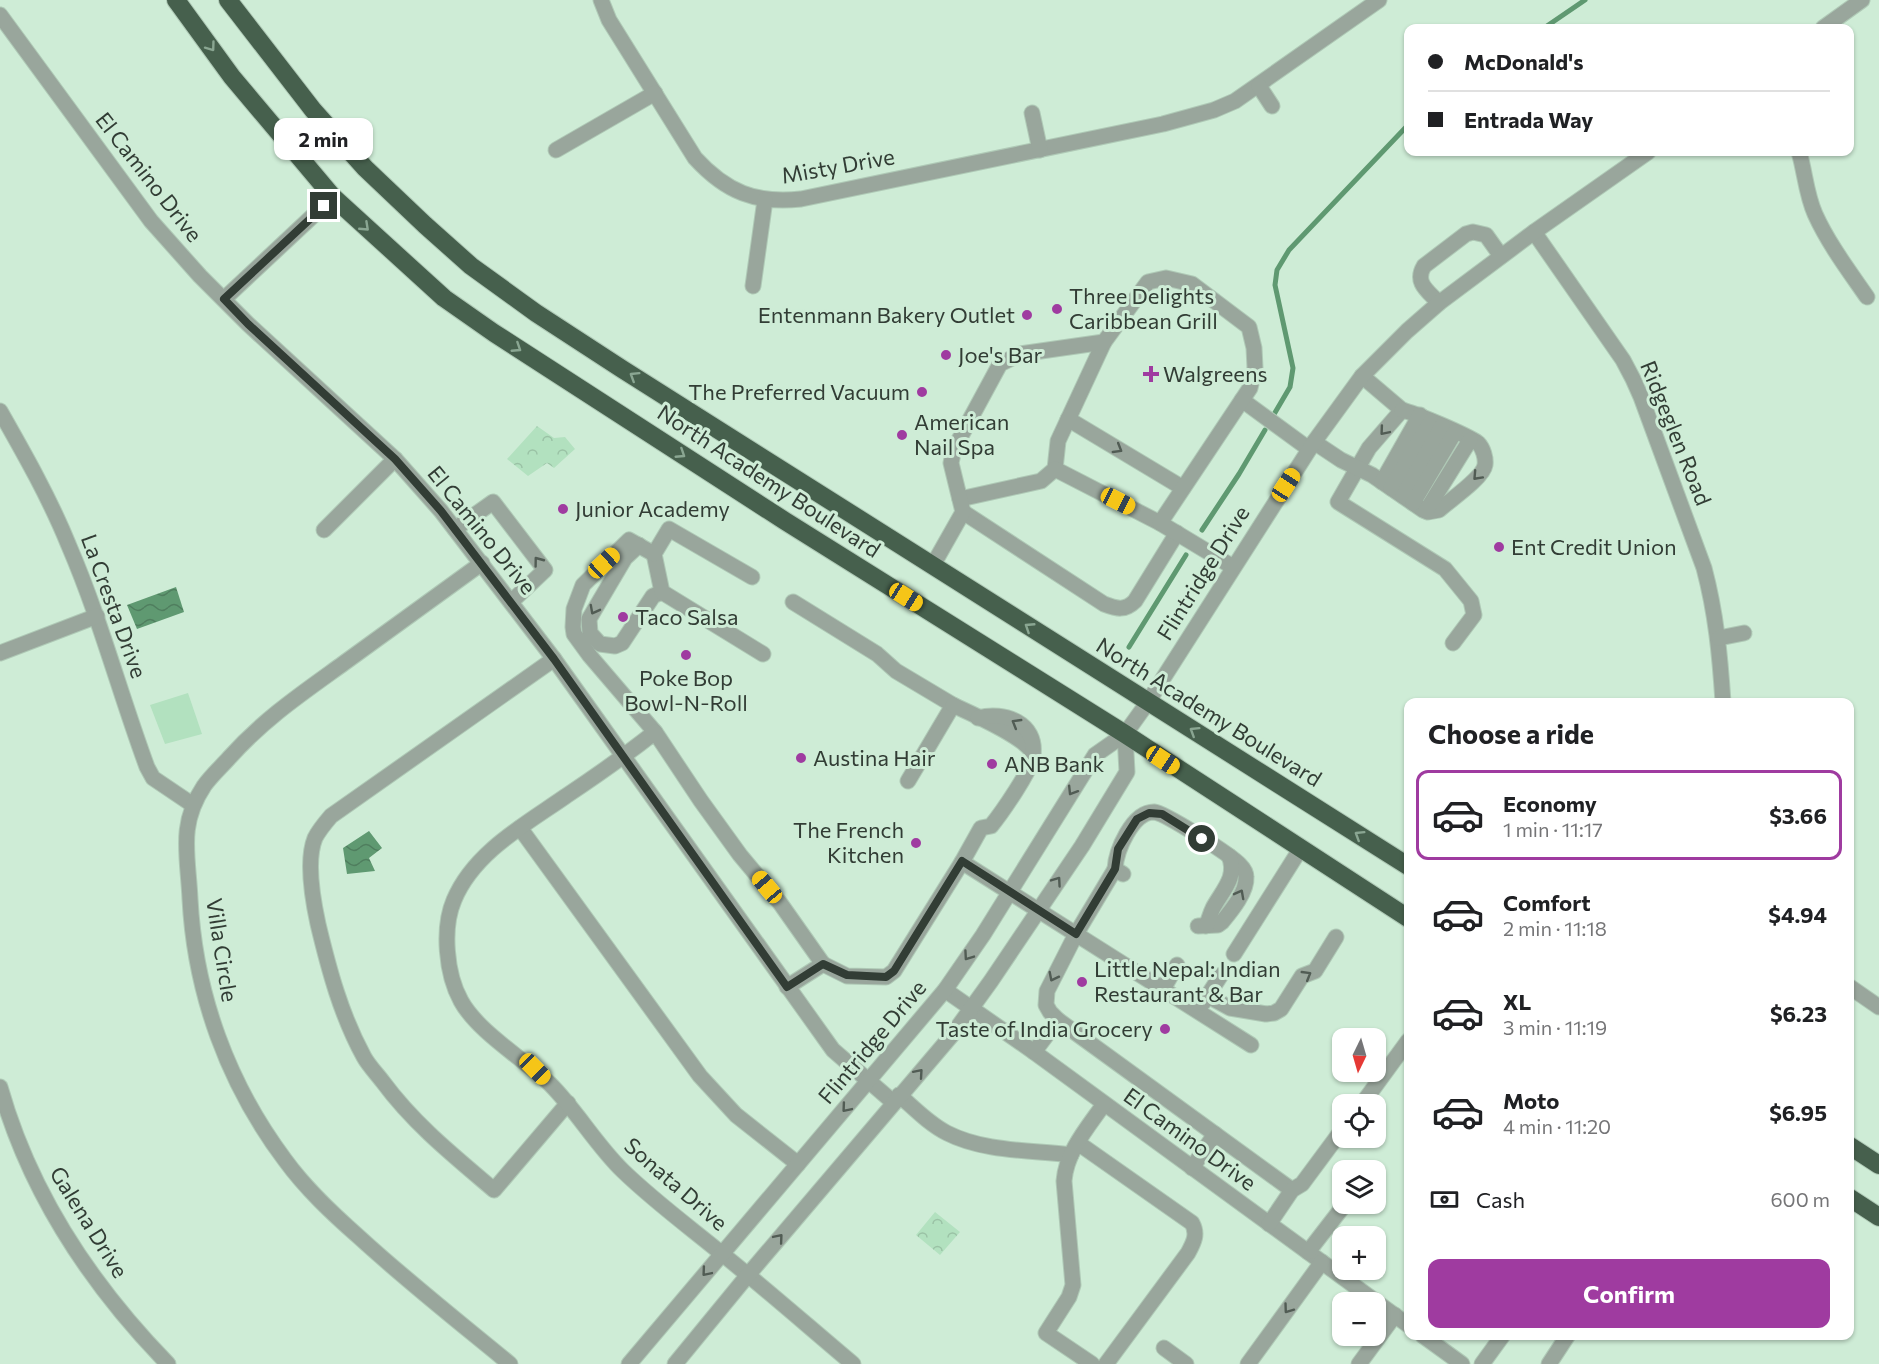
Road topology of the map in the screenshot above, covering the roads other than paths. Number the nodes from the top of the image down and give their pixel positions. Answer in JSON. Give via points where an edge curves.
{"nodes":[{"id":1,"x":176,"y":0,"type":"edge"},
{"id":2,"x":228,"y":0,"type":"edge"},
{"id":3,"x":601,"y":0,"type":"edge"},
{"id":4,"x":1379,"y":0,"type":"edge"},
{"id":5,"x":1862,"y":0,"type":"edge"},
{"id":6,"x":0,"y":15,"type":"edge"},
{"id":7,"x":1829,"y":24,"type":"edge"},
{"id":8,"x":1259,"y":86,"type":"junction"},
{"id":9,"x":655,"y":93,"type":"junction"},
{"id":10,"x":1272,"y":106,"type":"dead end"},
{"id":11,"x":1032,"y":113,"type":"dead end"},
{"id":12,"x":556,"y":150,"type":"dead end"},
{"id":13,"x":1040,"y":150,"type":"junction"},
{"id":14,"x":1640,"y":156,"type":"edge"},
{"id":15,"x":1800,"y":156,"type":"edge"},
{"id":16,"x":333,"y":197,"type":"junction"},
{"id":17,"x":765,"y":200,"type":"junction"},
{"id":18,"x":1534,"y":232,"type":"junction"},
{"id":19,"x":1501,"y":256,"type":"junction"},
{"id":20,"x":753,"y":286,"type":"dead end"},
{"id":21,"x":1867,"y":297,"type":"dead end"},
{"id":22,"x":224,"y":299,"type":"junction"},
{"id":23,"x":1439,"y":303,"type":"junction"},
{"id":24,"x":1104,"y":342,"type":"junction"},
{"id":25,"x":1362,"y":376,"type":"junction"},
{"id":26,"x":1242,"y":400,"type":"junction"},
{"id":27,"x":1402,"y":410,"type":"junction"},
{"id":28,"x":0,"y":411,"type":"edge"},
{"id":29,"x":1068,"y":419,"type":"junction"},
{"id":30,"x":1437,"y":424,"type":"junction"},
{"id":31,"x":1470,"y":440,"type":"junction"},
{"id":32,"x":1311,"y":445,"type":"junction"},
{"id":33,"x":395,"y":459,"type":"junction"},
{"id":34,"x":1356,"y":467,"type":"junction"},
{"id":35,"x":1055,"y":470,"type":"junction"},
{"id":36,"x":1183,"y":488,"type":"junction"},
{"id":37,"x":1403,"y":496,"type":"junction"},
{"id":38,"x":961,"y":505,"type":"junction"},
{"id":39,"x":1160,"y":523,"type":"junction"},
{"id":40,"x":455,"y":529,"type":"junction"},
{"id":41,"x":324,"y":530,"type":"dead end"},
{"id":42,"x":1177,"y":533,"type":"junction"},
{"id":43,"x":639,"y":545,"type":"junction"},
{"id":44,"x":654,"y":554,"type":"junction"},
{"id":45,"x":482,"y":563,"type":"junction"},
{"id":46,"x":933,"y":566,"type":"junction"},
{"id":47,"x":1233,"y":567,"type":"junction"},
{"id":48,"x":752,"y":577,"type":"dead end"},
{"id":49,"x":662,"y":592,"type":"junction"},
{"id":50,"x":511,"y":602,"type":"junction"},
{"id":51,"x":793,"y":602,"type":"dead end"},
{"id":52,"x":97,"y":616,"type":"junction"},
{"id":53,"x":1744,"y":633,"type":"dead end"},
{"id":54,"x":1719,"y":638,"type":"junction"},
{"id":55,"x":1453,"y":643,"type":"dead end"},
{"id":56,"x":0,"y":652,"type":"edge"},
{"id":57,"x":763,"y":654,"type":"dead end"},
{"id":58,"x":554,"y":659,"type":"junction"},
{"id":59,"x":1723,"y":698,"type":"edge"},
{"id":60,"x":1148,"y":702,"type":"junction"},
{"id":61,"x":953,"y":705,"type":"junction"},
{"id":62,"x":978,"y":718,"type":"junction"},
{"id":63,"x":655,"y":732,"type":"junction"},
{"id":64,"x":1125,"y":734,"type":"junction"},
{"id":65,"x":623,"y":757,"type":"junction"},
{"id":66,"x":1032,"y":759,"type":"junction"},
{"id":67,"x":908,"y":781,"type":"dead end"},
{"id":68,"x":193,"y":805,"type":"junction"},
{"id":69,"x":520,"y":828,"type":"junction"},
{"id":70,"x":1301,"y":849,"type":"junction"},
{"id":71,"x":962,"y":861,"type":"junction"},
{"id":72,"x":1404,"y":863,"type":"edge"},
{"id":73,"x":1009,"y":891,"type":"junction"},
{"id":74,"x":1037,"y":910,"type":"junction"},
{"id":75,"x":1404,"y":915,"type":"edge"},
{"id":76,"x":1202,"y":926,"type":"dead end"},
{"id":77,"x":1076,"y":934,"type":"junction"},
{"id":78,"x":1336,"y":937,"type":"dead end"},
{"id":79,"x":1234,"y":954,"type":"dead end"},
{"id":80,"x":823,"y":964,"type":"junction"},
{"id":81,"x":1177,"y":965,"type":"dead end"},
{"id":82,"x":1221,"y":975,"type":"dead end"},
{"id":83,"x":787,"y":987,"type":"junction"},
{"id":84,"x":1163,"y":989,"type":"junction"},
{"id":85,"x":945,"y":990,"type":"junction"},
{"id":86,"x":1854,"y":990,"type":"edge"},
{"id":87,"x":1208,"y":996,"type":"junction"},
{"id":88,"x":1879,"y":1007,"type":"edge"},
{"id":89,"x":971,"y":1008,"type":"junction"},
{"id":90,"x":1198,"y":1010,"type":"junction"},
{"id":91,"x":1058,"y":1020,"type":"junction"},
{"id":92,"x":1251,"y":1045,"type":"dead end"},
{"id":93,"x":1404,"y":1046,"type":"edge"},
{"id":94,"x":1034,"y":1052,"type":"junction"},
{"id":95,"x":868,"y":1081,"type":"junction"},
{"id":96,"x":0,"y":1088,"type":"edge"},
{"id":97,"x":1369,"y":1094,"type":"edge"},
{"id":98,"x":896,"y":1099,"type":"junction"},
{"id":99,"x":568,"y":1103,"type":"junction"},
{"id":100,"x":1104,"y":1104,"type":"junction"},
{"id":101,"x":1215,"y":1134,"type":"junction"},
{"id":102,"x":1332,"y":1144,"type":"edge"},
{"id":103,"x":1074,"y":1149,"type":"junction"},
{"id":104,"x":1854,"y":1149,"type":"edge"},
{"id":105,"x":798,"y":1164,"type":"junction"},
{"id":106,"x":1879,"y":1165,"type":"edge"},
{"id":107,"x":1192,"y":1168,"type":"junction"},
{"id":108,"x":1292,"y":1190,"type":"junction"},
{"id":109,"x":1854,"y":1201,"type":"edge"},
{"id":110,"x":1337,"y":1214,"type":"edge"},
{"id":111,"x":1879,"y":1217,"type":"edge"},
{"id":112,"x":1269,"y":1224,"type":"junction"},
{"id":113,"x":1308,"y":1252,"type":"junction"},
{"id":114,"x":722,"y":1253,"type":"junction"},
{"id":115,"x":1322,"y":1262,"type":"junction"},
{"id":116,"x":748,"y":1275,"type":"junction"},
{"id":117,"x":1395,"y":1315,"type":"junction"},
{"id":118,"x":1404,"y":1322,"type":"edge"},
{"id":119,"x":1434,"y":1340,"type":"edge"},
{"id":120,"x":1499,"y":1340,"type":"edge"},
{"id":121,"x":1565,"y":1340,"type":"edge"},
{"id":122,"x":1164,"y":1348,"type":"dead end"},
{"id":123,"x":168,"y":1364,"type":"edge"},
{"id":124,"x":510,"y":1364,"type":"edge"},
{"id":125,"x":629,"y":1364,"type":"edge"},
{"id":126,"x":675,"y":1364,"type":"edge"},
{"id":127,"x":853,"y":1364,"type":"edge"},
{"id":128,"x":1092,"y":1364,"type":"edge"},
{"id":129,"x":1106,"y":1364,"type":"edge"},
{"id":130,"x":1186,"y":1364,"type":"edge"},
{"id":131,"x":1248,"y":1364,"type":"edge"},
{"id":132,"x":1359,"y":1364,"type":"edge"},
{"id":133,"x":1462,"y":1364,"type":"edge"},
{"id":134,"x":1482,"y":1364,"type":"edge"},
{"id":135,"x":1549,"y":1364,"type":"edge"}],
"edges":[{"from":1,"to":16,"type":"highway","name":"North Academy Boulevard","one_way":true,"via":[[232,77]]},
{"from":46,"to":2,"type":"highway","name":"North Academy Boulevard","one_way":true,"via":[[536,313],[471,266],[365,168],[306,101]]},
{"from":3,"to":9,"type":"street","name":"Misty Drive","via":[[609,20]]},
{"from":4,"to":8,"type":"street","name":"Misty Drive"},
{"from":5,"to":7,"type":"street"},
{"from":6,"to":22,"type":"street","name":"El Camino Drive","via":[[151,222]]},
{"from":8,"to":10,"type":"street"},
{"from":8,"to":13,"type":"street","name":"Misty Drive","via":[[1235,101],[1191,117]]},
{"from":9,"to":12,"type":"street"},
{"from":9,"to":17,"type":"street","name":"Misty Drive","via":[[695,158],[710,174],[727,186]]},
{"from":11,"to":13,"type":"street"},
{"from":13,"to":17,"type":"street","name":"Misty Drive","via":[[801,199]]},
{"from":14,"to":18,"type":"street","name":"Flintridge Drive"},
{"from":15,"to":21,"type":"street","via":[[1815,215]]},
{"from":16,"to":22,"type":"street"},
{"from":16,"to":64,"type":"highway","name":"North Academy Boulevard","one_way":true,"via":[[444,298],[494,333]]},
{"from":17,"to":20,"type":"street"},
{"from":18,"to":19,"type":"street","name":"Flintridge Drive"},
{"from":18,"to":54,"type":"street","name":"Ridgeglen Road","via":[[1623,360],[1641,397],[1704,568]]},
{"from":19,"to":23,"type":"street","name":"Flintridge Drive"},
{"from":19,"to":23,"type":"street","via":[[1486,235],[1466,234],[1421,271],[1421,282]]},
{"from":22,"to":33,"type":"street","name":"El Camino Drive"},
{"from":23,"to":25,"type":"street","name":"Flintridge Drive"},
{"from":24,"to":26,"type":"street","via":[[1148,282],[1166,278],[1192,284],[1249,327],[1256,368]]},
{"from":24,"to":29,"type":"street"},
{"from":24,"to":38,"type":"street","via":[[1020,354],[1000,364],[954,449],[951,463]]},
{"from":25,"to":27,"type":"street"},
{"from":25,"to":32,"type":"street","name":"Flintridge Drive"},
{"from":26,"to":32,"type":"street"},
{"from":26,"to":36,"type":"street"},
{"from":27,"to":30,"type":"street"},
{"from":27,"to":34,"type":"street","one_way":true},
{"from":28,"to":52,"type":"street","name":"La Cresta Drive","via":[[69,544]]},
{"from":29,"to":35,"type":"street","via":[[1058,441]]},
{"from":29,"to":36,"type":"street","one_way":true},
{"from":30,"to":31,"type":"street"},
{"from":30,"to":37,"type":"street"},
{"from":30,"to":37,"type":"street"},
{"from":31,"to":37,"type":"street"},
{"from":31,"to":37,"type":"street","one_way":true,"via":[[1482,449],[1482,472],[1439,510]]},
{"from":32,"to":34,"type":"street"},
{"from":32,"to":47,"type":"street","name":"Flintridge Drive"},
{"from":33,"to":40,"type":"street","name":"El Camino Drive"},
{"from":33,"to":41,"type":"street"},
{"from":34,"to":37,"type":"street"},
{"from":34,"to":55,"type":"street","via":[[1338,502],[1445,569],[1471,601],[1474,615]]},
{"from":35,"to":38,"type":"street","via":[[1041,481]]},
{"from":35,"to":39,"type":"street"},
{"from":36,"to":39,"type":"street"},
{"from":38,"to":42,"type":"street","via":[[1104,604],[1120,609],[1135,601]]},
{"from":38,"to":46,"type":"street"},
{"from":39,"to":42,"type":"street"},
{"from":40,"to":45,"type":"street","name":"El Camino Drive"},
{"from":50,"to":40,"type":"street","one_way":true,"via":[[545,570],[500,510],[493,502]]},
{"from":42,"to":47,"type":"street"},
{"from":43,"to":44,"type":"street"},
{"from":43,"to":49,"type":"street","one_way":true,"via":[[625,558],[592,610],[590,633],[600,644],[622,643],[652,596]]},
{"from":43,"to":63,"type":"street","via":[[629,540],[583,585],[574,609],[573,627],[590,656]]},
{"from":44,"to":48,"type":"street","via":[[669,529]]},
{"from":44,"to":49,"type":"street"},
{"from":45,"to":50,"type":"street","name":"El Camino Drive"},
{"from":45,"to":68,"type":"street","name":"Villa Circle","via":[[269,717],[206,783]]},
{"from":60,"to":46,"type":"highway","name":"North Academy Boulevard","one_way":true},
{"from":47,"to":60,"type":"street","name":"Flintridge Drive"},
{"from":49,"to":57,"type":"street"},
{"from":50,"to":58,"type":"street","name":"El Camino Drive"},
{"from":51,"to":61,"type":"street"},
{"from":52,"to":56,"type":"street"},
{"from":52,"to":68,"type":"street","name":"La Cresta Drive","via":[[147,767],[153,778]]},
{"from":53,"to":54,"type":"street"},
{"from":54,"to":59,"type":"street","name":"Ridgeglen Road"},
{"from":58,"to":65,"type":"street","name":"El Camino Drive"},
{"from":58,"to":99,"type":"street","via":[[331,816],[314,840],[312,879],[315,909],[337,995],[365,1059],[415,1121],[476,1175],[494,1190]]},
{"from":60,"to":64,"type":"street","name":"Flintridge Drive"},
{"from":72,"to":60,"type":"highway","name":"North Academy Boulevard","one_way":true},
{"from":61,"to":62,"type":"street"},
{"from":61,"to":67,"type":"street"},
{"from":62,"to":66,"type":"street","via":[[984,728]]},
{"from":66,"to":62,"type":"street","one_way":true,"via":[[1033,740],[1028,730],[1005,716]]},
{"from":63,"to":65,"type":"street","name":"Sonata Drive"},
{"from":63,"to":80,"type":"street","via":[[700,801]]},
{"from":64,"to":70,"type":"highway","name":"North Academy Boulevard"},
{"from":64,"to":73,"type":"street","name":"Flintridge Drive","one_way":true,"via":[[1095,755]]},
{"from":74,"to":64,"type":"street","one_way":true,"via":[[1127,772]]},
{"from":65,"to":69,"type":"street","name":"Sonata Drive"},
{"from":65,"to":83,"type":"street","name":"El Camino Drive"},
{"from":66,"to":71,"type":"street","via":[[991,826],[981,828]]},
{"from":68,"to":124,"type":"street","name":"Villa Circle","via":[[186,847],[198,968],[208,1011],[253,1113],[286,1162],[331,1212]]},
{"from":69,"to":99,"type":"street","name":"Sonata Drive","via":[[501,841],[469,874],[454,901],[447,957],[452,983],[462,1003],[482,1026],[535,1069]]},
{"from":69,"to":105,"type":"street","via":[[700,1076],[736,1114]]},
{"from":70,"to":75,"type":"highway","name":"North Academy Boulevard"},
{"from":70,"to":79,"type":"street"},
{"from":71,"to":73,"type":"street"},
{"from":71,"to":80,"type":"street","via":[[894,971],[886,977],[847,975]]},
{"from":73,"to":74,"type":"street"},
{"from":73,"to":85,"type":"street","name":"Flintridge Drive","one_way":true},
{"from":74,"to":77,"type":"street"},
{"from":74,"to":89,"type":"street"},
{"from":76,"to":77,"type":"street","one_way":true,"via":[[1222,922],[1245,883],[1245,871],[1229,856],[1162,814],[1149,813],[1137,819],[1118,849],[1119,872]]},
{"from":77,"to":84,"type":"street"},
{"from":77,"to":91,"type":"street","one_way":true,"via":[[1047,991],[1046,1005]]},
{"from":87,"to":78,"type":"street","one_way":true,"via":[[1230,1008],[1274,1013],[1281,1009],[1302,976],[1315,971]]},
{"from":80,"to":83,"type":"street"},
{"from":81,"to":84,"type":"street"},
{"from":82,"to":87,"type":"street"},
{"from":83,"to":95,"type":"street","name":"El Camino Drive","via":[[833,1050]]},
{"from":84,"to":90,"type":"street"},
{"from":85,"to":89,"type":"street","name":"El Camino Drive"},
{"from":85,"to":95,"type":"street","name":"Flintridge Drive"},
{"from":86,"to":88,"type":"street"},
{"from":87,"to":90,"type":"street"},
{"from":89,"to":94,"type":"street","name":"El Camino Drive"},
{"from":98,"to":89,"type":"street","one_way":true},
{"from":90,"to":92,"type":"street"},
{"from":91,"to":94,"type":"street"},
{"from":91,"to":101,"type":"street"},
{"from":93,"to":97,"type":"street"},
{"from":94,"to":100,"type":"street","name":"El Camino Drive"},
{"from":95,"to":98,"type":"street","name":"El Camino Drive"},
{"from":95,"to":105,"type":"street","name":"Flintridge Drive","one_way":true},
{"from":96,"to":123,"type":"street","name":"Galena Drive","via":[[32,1173],[78,1255],[115,1305]]},
{"from":98,"to":103,"type":"street","name":"El Camino Drive","via":[[936,1127],[963,1139],[1018,1150]]},
{"from":116,"to":98,"type":"street","one_way":true},
{"from":99,"to":114,"type":"street","name":"Sonata Drive","via":[[624,1172]]},
{"from":100,"to":103,"type":"street"},
{"from":100,"to":107,"type":"street","name":"El Camino Drive"},
{"from":101,"to":107,"type":"street"},
{"from":101,"to":108,"type":"street"},
{"from":102,"to":108,"type":"street","via":[[1302,1184]]},
{"from":103,"to":128,"type":"street","via":[[1066,1164],[1064,1181],[1073,1285],[1046,1333]]},
{"from":103,"to":129,"type":"street","via":[[1192,1223],[1195,1232],[1188,1253]]},
{"from":104,"to":106,"type":"highway"},
{"from":105,"to":114,"type":"street","name":"Flintridge Drive"},
{"from":107,"to":112,"type":"street","name":"El Camino Drive"},
{"from":108,"to":112,"type":"street"},
{"from":109,"to":111,"type":"highway"},
{"from":110,"to":113,"type":"street"},
{"from":112,"to":113,"type":"street","name":"El Camino Drive"},
{"from":113,"to":115,"type":"street","name":"El Camino Drive"},
{"from":114,"to":116,"type":"street","name":"Sonata Drive"},
{"from":114,"to":125,"type":"street","name":"Flintridge Drive","one_way":true},
{"from":115,"to":117,"type":"street","name":"El Camino Drive"},
{"from":115,"to":131,"type":"street","one_way":true},
{"from":116,"to":126,"type":"street"},
{"from":116,"to":127,"type":"street","name":"Sonata Drive"},
{"from":117,"to":118,"type":"street","name":"El Camino Drive"},
{"from":117,"to":132,"type":"street"},
{"from":119,"to":133,"type":"street"},
{"from":120,"to":134,"type":"street"},
{"from":121,"to":135,"type":"street"},
{"from":122,"to":130,"type":"street"}]}
